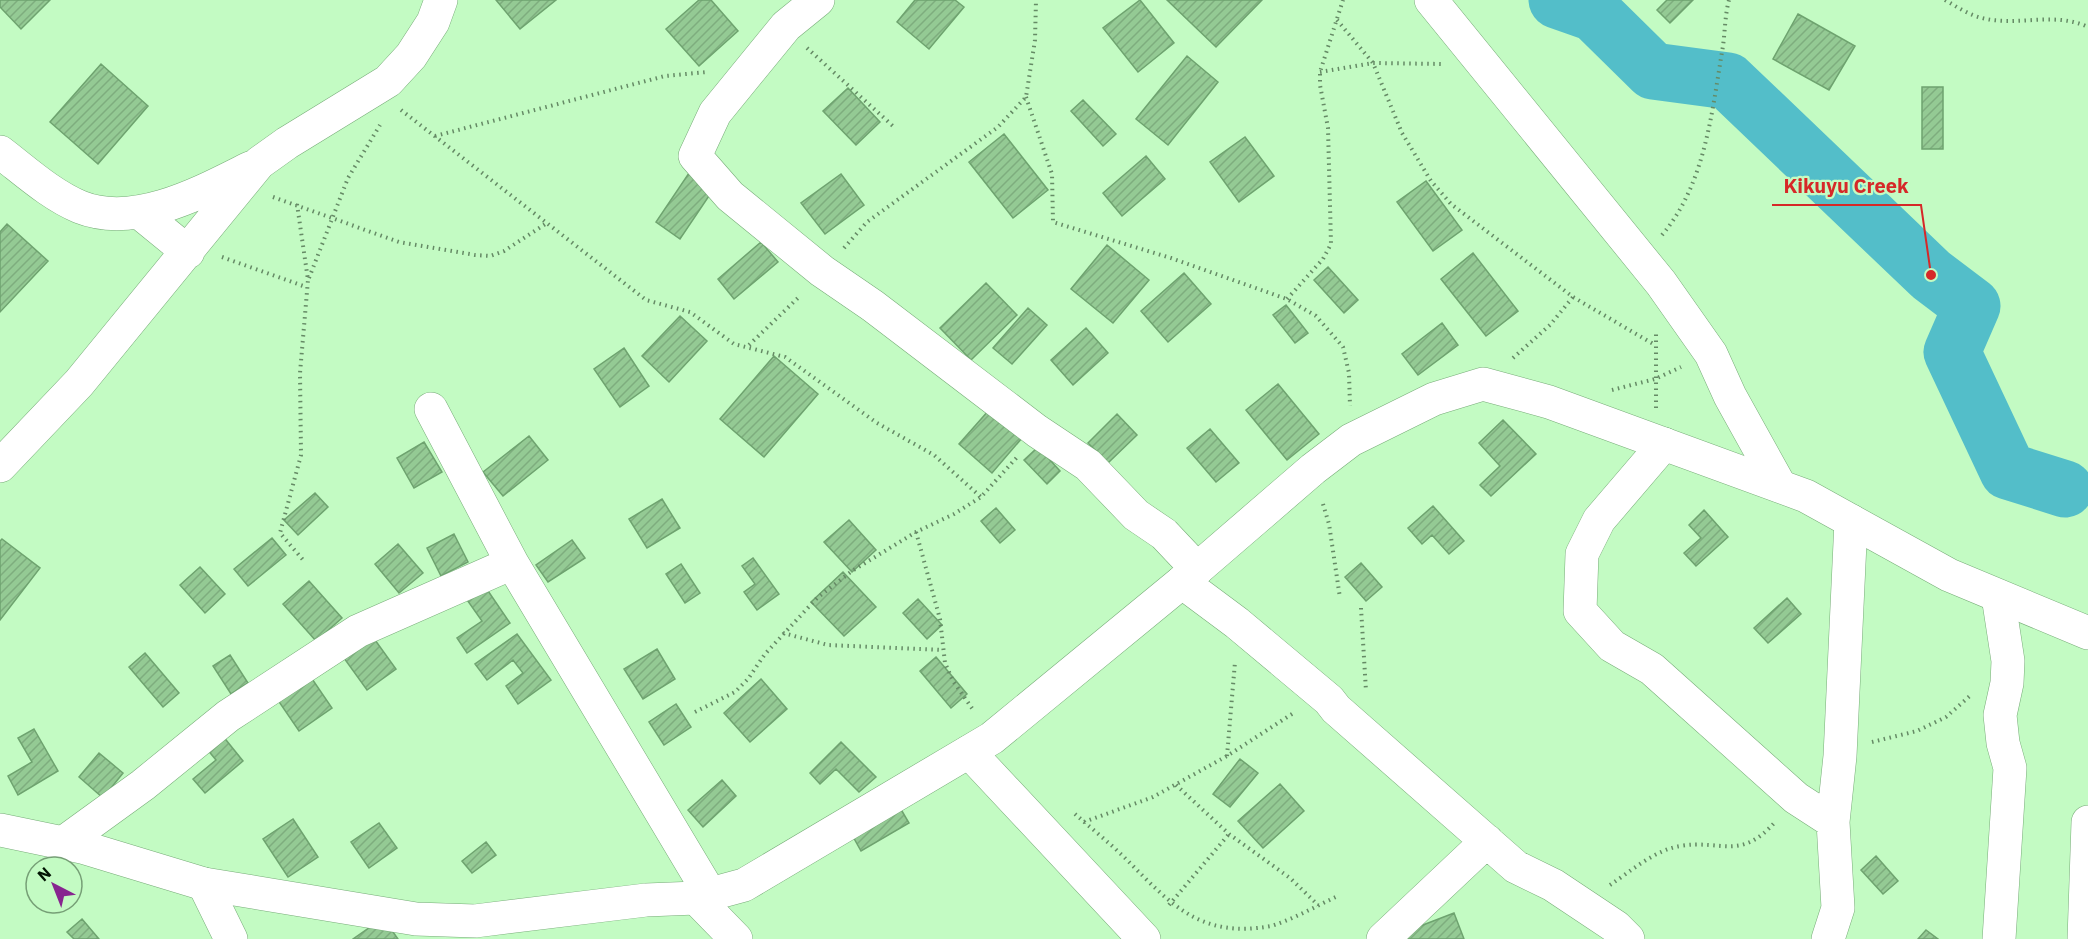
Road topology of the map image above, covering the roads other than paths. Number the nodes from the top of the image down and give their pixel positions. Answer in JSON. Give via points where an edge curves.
{"nodes":[{"id":1,"x":441,"y":0,"type":"edge"},
{"id":2,"x":818,"y":0,"type":"edge"},
{"id":3,"x":1431,"y":0,"type":"edge"},
{"id":4,"x":0,"y":152,"type":"edge"},
{"id":5,"x":250,"y":175,"type":"junction"},
{"id":6,"x":139,"y":212,"type":"junction"},
{"id":7,"x":191,"y":248,"type":"junction"},
{"id":8,"x":431,"y":409,"type":"dead end"},
{"id":9,"x":1660,"y":443,"type":"junction"},
{"id":10,"x":0,"y":466,"type":"edge"},
{"id":11,"x":1780,"y":486,"type":"junction"},
{"id":12,"x":1851,"y":521,"type":"junction"},
{"id":13,"x":512,"y":563,"type":"junction"},
{"id":14,"x":1190,"y":575,"type":"junction"},
{"id":15,"x":1998,"y":596,"type":"junction"},
{"id":16,"x":2088,"y":633,"type":"edge"},
{"id":17,"x":981,"y":745,"type":"junction"},
{"id":18,"x":1833,"y":822,"type":"junction"},
{"id":19,"x":2088,"y":822,"type":"edge"},
{"id":20,"x":0,"y":830,"type":"edge"},
{"id":21,"x":1487,"y":841,"type":"junction"},
{"id":22,"x":63,"y":843,"type":"junction"},
{"id":23,"x":204,"y":884,"type":"junction"},
{"id":24,"x":703,"y":896,"type":"junction"},
{"id":25,"x":419,"y":929,"type":"edge"},
{"id":26,"x":231,"y":939,"type":"edge"},
{"id":27,"x":736,"y":939,"type":"edge"},
{"id":28,"x":1144,"y":939,"type":"edge"},
{"id":29,"x":1383,"y":939,"type":"edge"},
{"id":30,"x":1628,"y":939,"type":"edge"},
{"id":31,"x":1828,"y":939,"type":"edge"},
{"id":32,"x":1999,"y":939,"type":"edge"},
{"id":33,"x":2084,"y":939,"type":"edge"}],
"edges":[{"from":1,"to":5,"type":"main road","via":[[433,22],[411,56],[388,81],[384,97],[287,143]]},
{"from":2,"to":14,"type":"main road","via":[[786,26],[715,113],[695,156],[730,196],[822,271],[1088,465],[1136,515],[1164,534]]},
{"from":3,"to":11,"type":"main road","via":[[1661,284],[1711,354]]},
{"from":4,"to":6,"type":"main road","via":[[80,207],[105,214]]},
{"from":5,"to":6,"type":"main road"},
{"from":5,"to":7,"type":"main road"},
{"from":6,"to":7,"type":"main road"},
{"from":7,"to":10,"type":"main road","via":[[79,383]]},
{"from":8,"to":13,"type":"main road"},
{"from":9,"to":11,"type":"main road"},
{"from":9,"to":14,"type":"main road","via":[[1549,402],[1483,384],[1434,399],[1351,440]]},
{"from":9,"to":18,"type":"main road","via":[[1599,520],[1582,554],[1580,611],[1612,646],[1652,669],[1796,798]]},
{"from":11,"to":12,"type":"main road","via":[[1806,495]]},
{"from":12,"to":15,"type":"main road","via":[[1949,575]]},
{"from":12,"to":18,"type":"main road","via":[[1840,756]]},
{"from":13,"to":22,"type":"main road","via":[[358,631],[228,716]]},
{"from":13,"to":24,"type":"main road"},
{"from":14,"to":17,"type":"main road"},
{"from":14,"to":21,"type":"main road","via":[[1237,623]]},
{"from":15,"to":16,"type":"main road"},
{"from":15,"to":32,"type":"main road","via":[[2008,661],[2000,715],[2010,768]]},
{"from":17,"to":24,"type":"main road","via":[[744,885]]},
{"from":17,"to":28,"type":"main road"},
{"from":18,"to":31,"type":"main road","via":[[1838,908]]},
{"from":19,"to":33,"type":"main road"},
{"from":20,"to":22,"type":"main road"},
{"from":21,"to":29,"type":"main road"},
{"from":21,"to":30,"type":"main road","via":[[1516,867],[1553,885]]},
{"from":22,"to":23,"type":"main road"},
{"from":23,"to":25,"type":"main road"},
{"from":23,"to":26,"type":"main road"},
{"from":24,"to":25,"type":"main road"},
{"from":24,"to":27,"type":"main road"}]}
